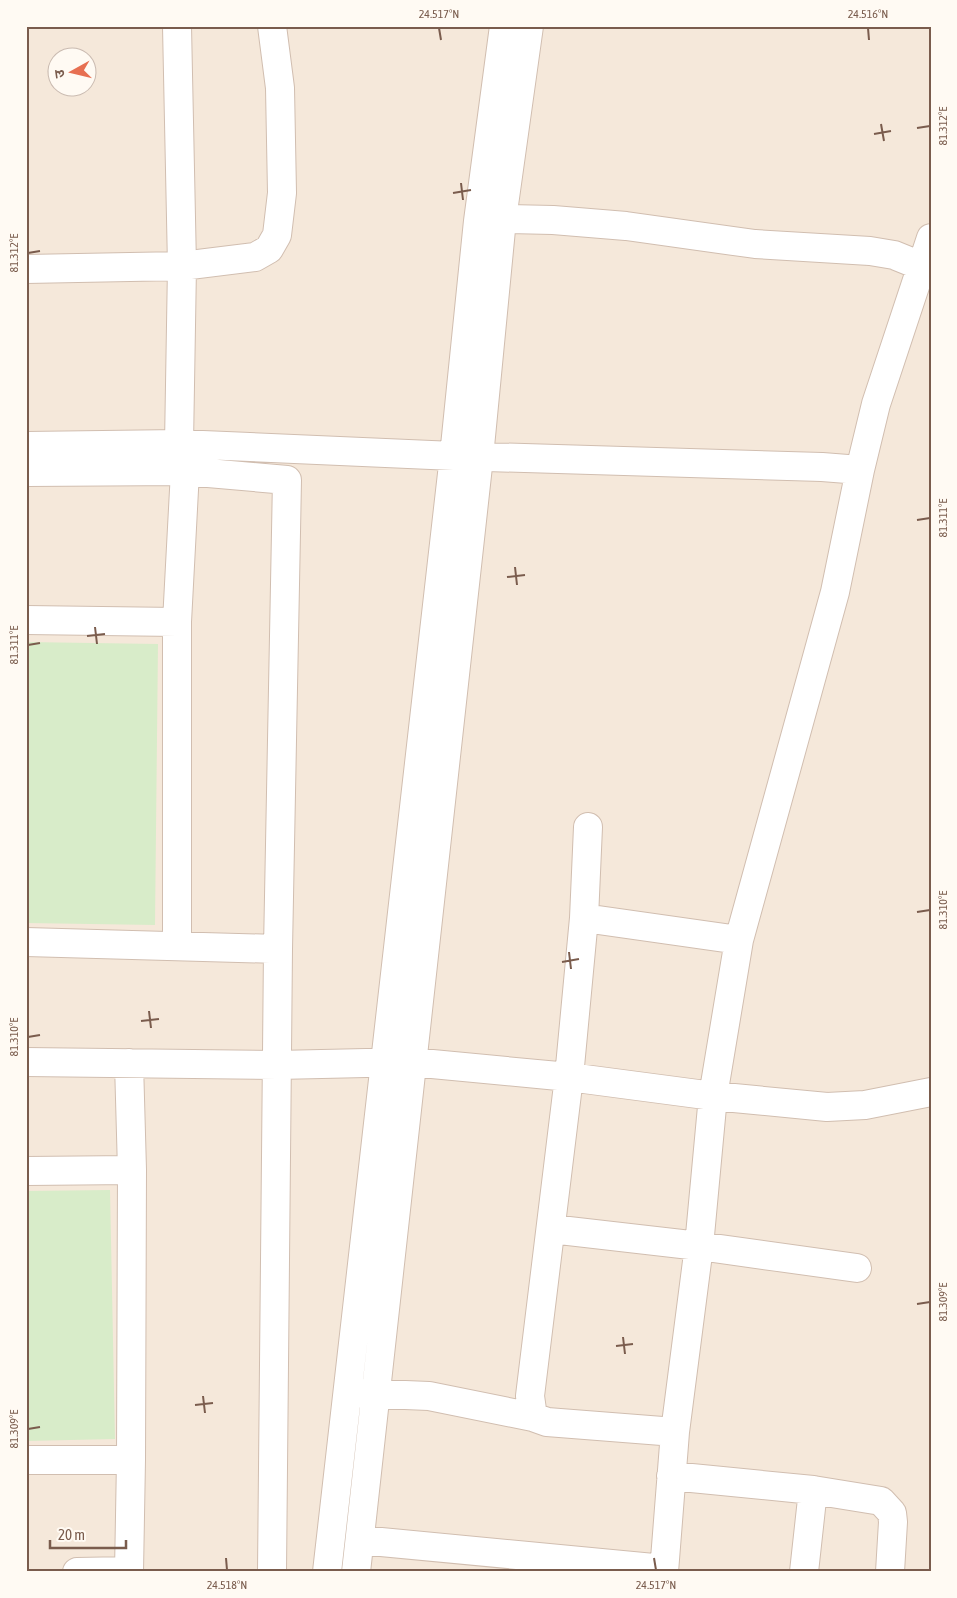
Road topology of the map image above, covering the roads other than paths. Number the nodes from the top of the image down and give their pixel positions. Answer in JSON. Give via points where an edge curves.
{"nodes":[{"id":1,"x":176,"y":26,"type":"edge"},
{"id":2,"x":272,"y":26,"type":"edge"},
{"id":3,"x":504,"y":26,"type":"edge"},
{"id":4,"x":529,"y":26,"type":"edge"},
{"id":5,"x":502,"y":219,"type":"junction"},
{"id":6,"x":931,"y":238,"type":"edge"},
{"id":7,"x":182,"y":266,"type":"junction"},
{"id":8,"x":926,"y":268,"type":"edge"},
{"id":9,"x":26,"y":269,"type":"edge"},
{"id":10,"x":179,"y":444,"type":"junction"},
{"id":11,"x":26,"y":446,"type":"edge"},
{"id":12,"x":466,"y":456,"type":"junction"},
{"id":13,"x":860,"y":470,"type":"junction"},
{"id":14,"x":185,"y":471,"type":"junction"},
{"id":15,"x":26,"y":472,"type":"edge"},
{"id":16,"x":26,"y":620,"type":"edge"},
{"id":17,"x":177,"y":622,"type":"junction"},
{"id":18,"x":588,"y":827,"type":"dead end"},
{"id":19,"x":584,"y":918,"type":"junction"},
{"id":20,"x":739,"y":940,"type":"junction"},
{"id":21,"x":26,"y":942,"type":"edge"},
{"id":22,"x":177,"y":946,"type":"junction"},
{"id":23,"x":278,"y":949,"type":"junction"},
{"id":24,"x":26,"y":1062,"type":"edge"},
{"id":25,"x":128,"y":1063,"type":"junction"},
{"id":26,"x":398,"y":1063,"type":"junction"},
{"id":27,"x":277,"y":1065,"type":"junction"},
{"id":28,"x":569,"y":1077,"type":"junction"},
{"id":29,"x":931,"y":1092,"type":"edge"},
{"id":30,"x":713,"y":1096,"type":"junction"},
{"id":31,"x":132,"y":1170,"type":"junction"},
{"id":32,"x":26,"y":1171,"type":"edge"},
{"id":33,"x":551,"y":1229,"type":"junction"},
{"id":34,"x":699,"y":1246,"type":"junction"},
{"id":35,"x":857,"y":1268,"type":"dead end"},
{"id":36,"x":348,"y":1393,"type":"junction"},
{"id":37,"x":376,"y":1393,"type":"junction"},
{"id":38,"x":533,"y":1417,"type":"junction"},
{"id":39,"x":676,"y":1432,"type":"junction"},
{"id":40,"x":26,"y":1460,"type":"edge"},
{"id":41,"x":131,"y":1460,"type":"junction"},
{"id":42,"x":671,"y":1476,"type":"junction"},
{"id":43,"x":812,"y":1490,"type":"junction"},
{"id":44,"x":360,"y":1540,"type":"junction"},
{"id":45,"x":664,"y":1570,"type":"edge"},
{"id":46,"x":129,"y":1571,"type":"edge"},
{"id":47,"x":77,"y":1572,"type":"edge"},
{"id":48,"x":272,"y":1572,"type":"edge"},
{"id":49,"x":327,"y":1572,"type":"edge"},
{"id":50,"x":356,"y":1572,"type":"edge"},
{"id":51,"x":804,"y":1572,"type":"edge"},
{"id":52,"x":890,"y":1572,"type":"edge"}],
"edges":[{"from":1,"to":7,"type":"street"},
{"from":2,"to":7,"type":"street","via":[[280,97],[282,193],[277,235],[269,249],[255,257]]},
{"from":3,"to":12,"type":"street","via":[[478,221]]},
{"from":4,"to":5,"type":"street"},
{"from":5,"to":8,"type":"street","via":[[626,226],[755,244],[870,251],[894,255]]},
{"from":5,"to":12,"type":"street"},
{"from":6,"to":8,"type":"street"},
{"from":7,"to":9,"type":"street"},
{"from":7,"to":10,"type":"street"},
{"from":8,"to":13,"type":"street","via":[[876,404]]},
{"from":10,"to":11,"type":"street"},
{"from":10,"to":12,"type":"street"},
{"from":12,"to":13,"type":"street"},
{"from":12,"to":26,"type":"street"},
{"from":13,"to":20,"type":"street","via":[[835,592]]},
{"from":14,"to":15,"type":"street"},
{"from":14,"to":17,"type":"street"},
{"from":14,"to":23,"type":"street","via":[[288,480]]},
{"from":16,"to":17,"type":"street"},
{"from":17,"to":22,"type":"street"},
{"from":18,"to":19,"type":"street"},
{"from":19,"to":20,"type":"street"},
{"from":19,"to":28,"type":"street"},
{"from":20,"to":30,"type":"street"},
{"from":21,"to":22,"type":"street"},
{"from":22,"to":23,"type":"street"},
{"from":23,"to":27,"type":"street"},
{"from":24,"to":25,"type":"street"},
{"from":25,"to":27,"type":"street"},
{"from":25,"to":31,"type":"street"},
{"from":26,"to":27,"type":"street"},
{"from":26,"to":28,"type":"street"},
{"from":26,"to":36,"type":"street"},
{"from":26,"to":37,"type":"street"},
{"from":27,"to":48,"type":"street"},
{"from":28,"to":30,"type":"street"},
{"from":28,"to":33,"type":"street"},
{"from":29,"to":30,"type":"street","via":[[865,1105],[827,1106]]},
{"from":30,"to":34,"type":"street"},
{"from":31,"to":32,"type":"street"},
{"from":31,"to":41,"type":"street"},
{"from":33,"to":34,"type":"street"},
{"from":33,"to":38,"type":"street","via":[[530,1396]]},
{"from":34,"to":35,"type":"street"},
{"from":34,"to":39,"type":"street"},
{"from":36,"to":37,"type":"street"},
{"from":36,"to":49,"type":"street"},
{"from":37,"to":38,"type":"street","via":[[429,1396]]},
{"from":37,"to":44,"type":"street"},
{"from":38,"to":39,"type":"street","via":[[547,1422]]},
{"from":39,"to":42,"type":"street"},
{"from":40,"to":41,"type":"street"},
{"from":41,"to":46,"type":"street"},
{"from":42,"to":43,"type":"street"},
{"from":42,"to":45,"type":"street"},
{"from":43,"to":51,"type":"street"},
{"from":43,"to":52,"type":"street","via":[[881,1501],[892,1513]]},
{"from":44,"to":45,"type":"street"},
{"from":44,"to":50,"type":"street"},
{"from":46,"to":47,"type":"street"}]}
